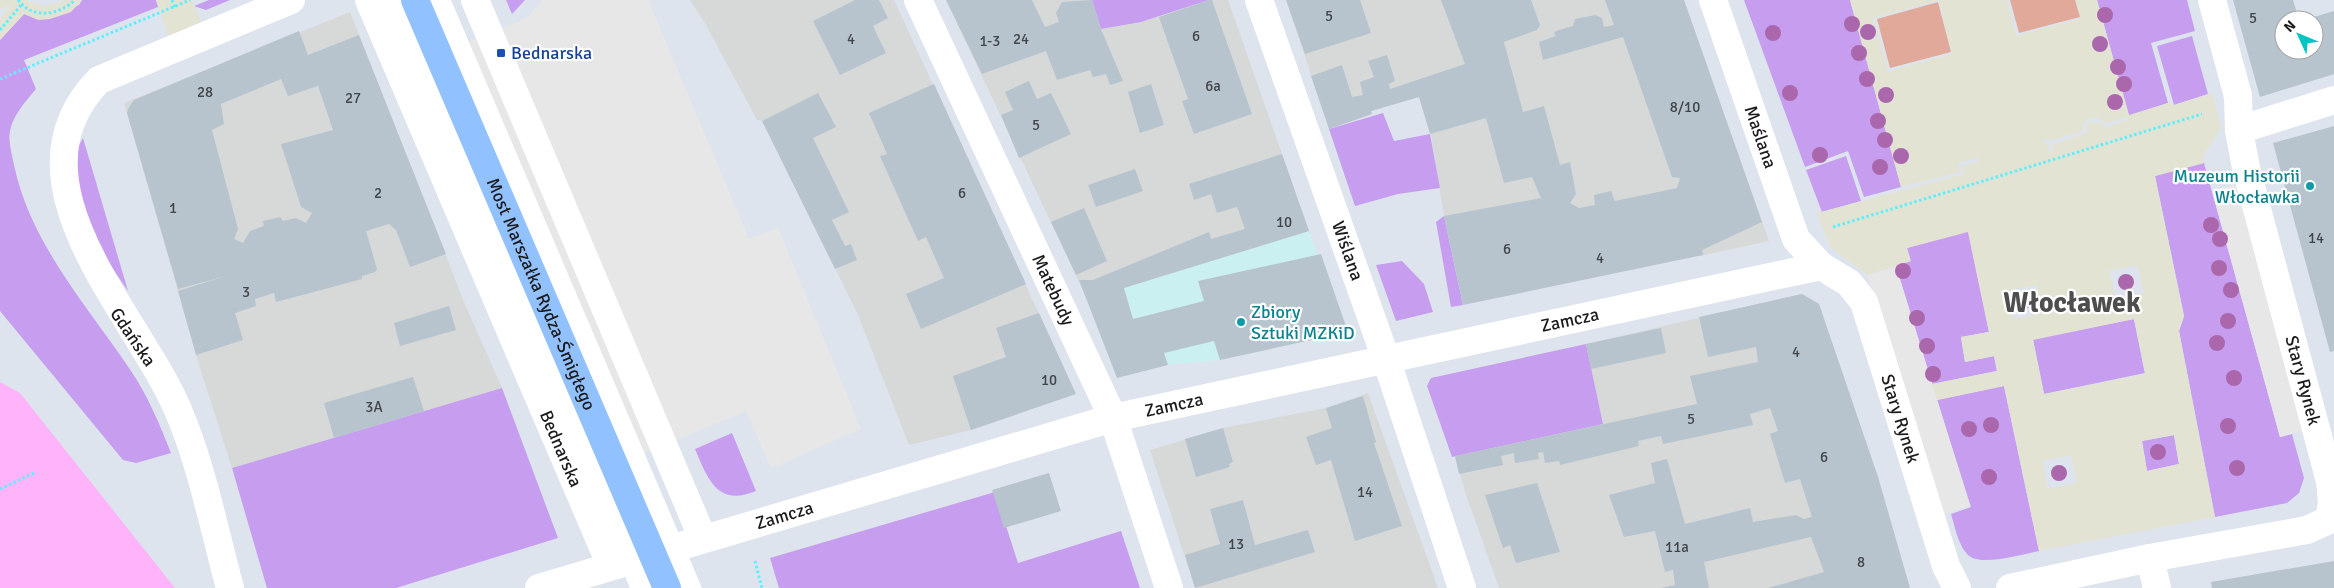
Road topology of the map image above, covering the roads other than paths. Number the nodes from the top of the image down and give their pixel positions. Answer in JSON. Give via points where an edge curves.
{"nodes":[{"id":1,"x":291,"y":0,"type":"edge"},
{"id":2,"x":369,"y":0,"type":"edge"},
{"id":3,"x":415,"y":0,"type":"edge"},
{"id":4,"x":475,"y":0,"type":"edge"},
{"id":5,"x":918,"y":0,"type":"edge"},
{"id":6,"x":1259,"y":0,"type":"edge"},
{"id":7,"x":1713,"y":0,"type":"edge"},
{"id":8,"x":2212,"y":0,"type":"edge"},
{"id":9,"x":2334,"y":100,"type":"edge"},
{"id":10,"x":2239,"y":130,"type":"junction"},
{"id":11,"x":1821,"y":266,"type":"junction"},
{"id":12,"x":1386,"y":359,"type":"junction"},
{"id":13,"x":1113,"y":418,"type":"junction"},
{"id":14,"x":2331,"y":521,"type":"edge"},
{"id":15,"x":703,"y":539,"type":"junction"},
{"id":16,"x":2150,"y":558,"type":"junction"},
{"id":17,"x":610,"y":566,"type":"junction"},
{"id":18,"x":230,"y":588,"type":"edge"},
{"id":19,"x":539,"y":588,"type":"edge"},
{"id":20,"x":667,"y":588,"type":"edge"},
{"id":21,"x":1169,"y":588,"type":"edge"},
{"id":22,"x":1462,"y":588,"type":"edge"},
{"id":23,"x":1957,"y":588,"type":"edge"},
{"id":24,"x":2010,"y":588,"type":"edge"},
{"id":25,"x":2157,"y":588,"type":"edge"}],
"edges":[{"from":1,"to":18,"type":"street","name":"Gdańska","via":[[99,80],[80,95],[60,126],[52,150],[49,177],[55,208],[66,234],[178,409]]},
{"from":2,"to":17,"type":"street","name":"Bednarska"},
{"from":3,"to":20,"type":"main road","name":"Most Marszałka Rydza-Śmigłego"},
{"from":4,"to":15,"type":"street"},
{"from":5,"to":13,"type":"street","name":"Matebudy"},
{"from":6,"to":12,"type":"street","name":"Wiślana"},
{"from":7,"to":11,"type":"street","name":"Maślana","via":[[1796,238]]},
{"from":8,"to":10,"type":"street","name":"Stary Rynek","via":[[2238,96]]},
{"from":9,"to":10,"type":"street"},
{"from":10,"to":14,"type":"street","name":"Stary Rynek","via":[[2246,168],[2330,481]]},
{"from":11,"to":12,"type":"street","name":"Zamcza"},
{"from":11,"to":23,"type":"street","name":"Stary Rynek","via":[[1849,283],[1864,302],[1946,566]]},
{"from":12,"to":13,"type":"street","name":"Zamcza"},
{"from":12,"to":22,"type":"street","name":"Wiślana"},
{"from":13,"to":15,"type":"street","name":"Zamcza"},
{"from":13,"to":21,"type":"street","name":"Matebudy"},
{"from":14,"to":16,"type":"street","name":"Stary Rynek","via":[[2306,530]]},
{"from":15,"to":17,"type":"street","name":"Zamcza"},
{"from":16,"to":24,"type":"street","name":"Stary Rynek"},
{"from":16,"to":25,"type":"street"},
{"from":17,"to":19,"type":"street","name":"Zamcza"}]}
